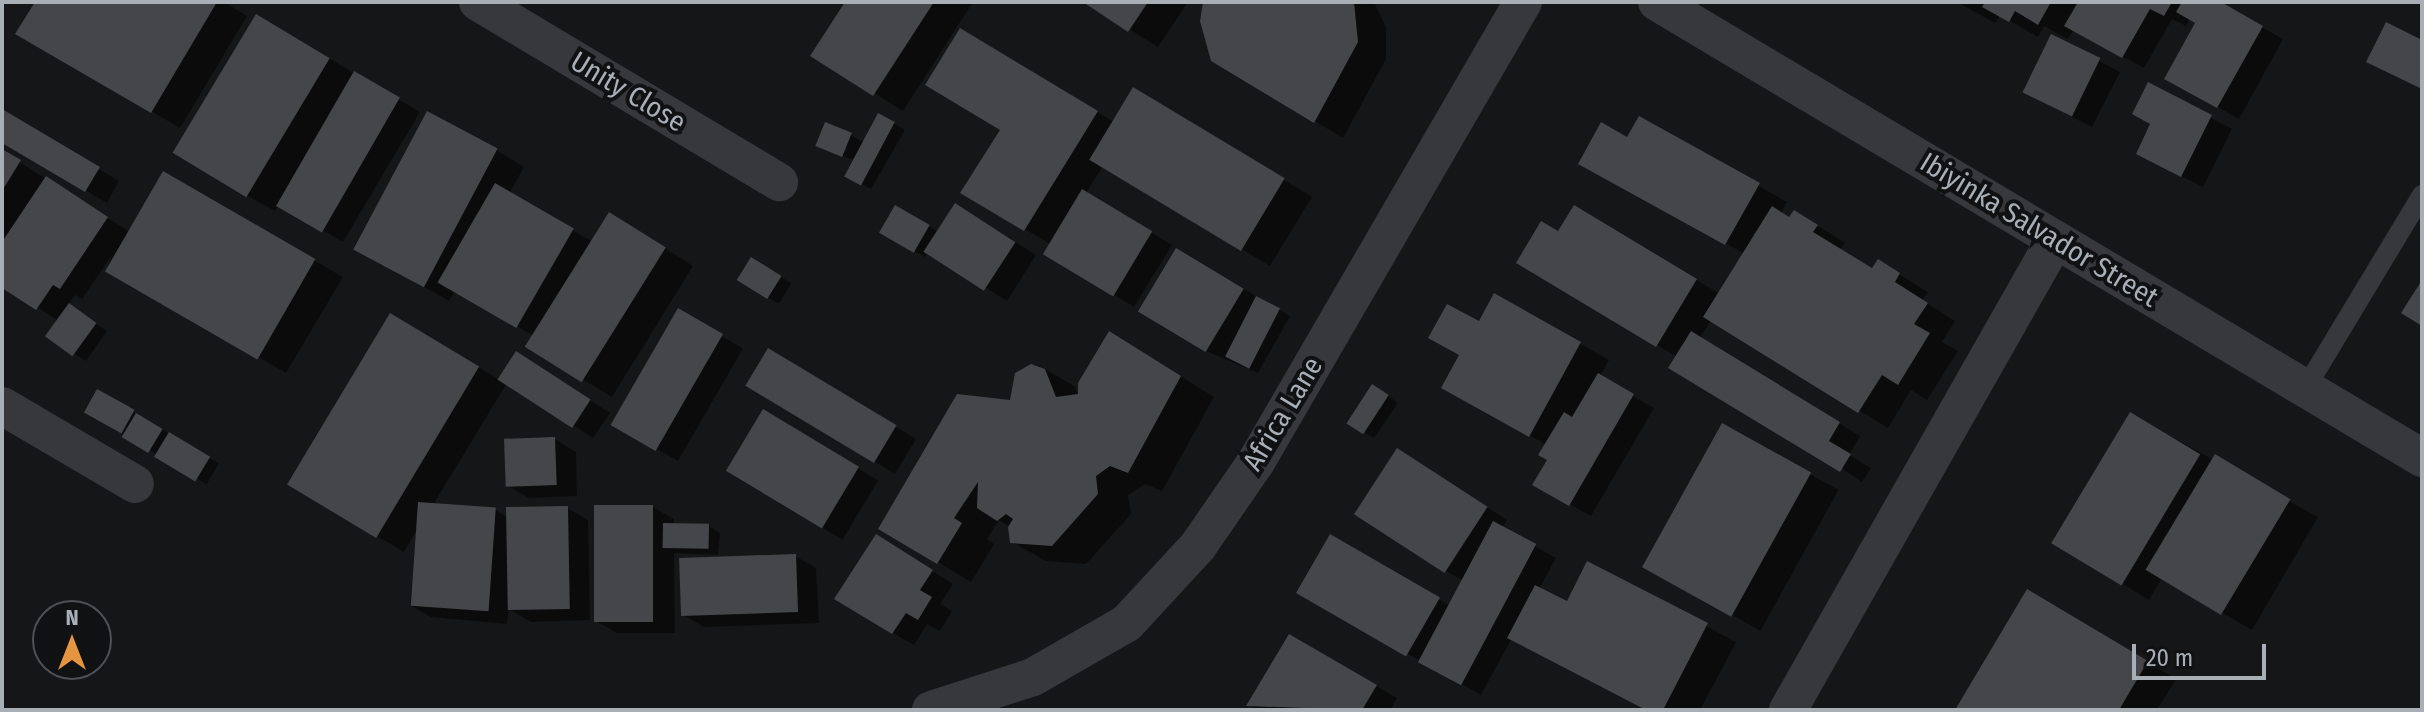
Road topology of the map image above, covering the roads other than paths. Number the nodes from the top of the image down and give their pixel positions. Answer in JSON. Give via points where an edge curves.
{"nodes":[{"id":1,"x":478,"y":2,"type":"edge"},
{"id":2,"x":1523,"y":2,"type":"edge"},
{"id":3,"x":1657,"y":2,"type":"edge"},
{"id":4,"x":779,"y":182,"type":"dead end"},
{"id":5,"x":2422,"y":195,"type":"edge"},
{"id":6,"x":2055,"y":240,"type":"junction"},
{"id":7,"x":2305,"y":389,"type":"junction"},
{"id":8,"x":2,"y":406,"type":"edge"},
{"id":9,"x":2422,"y":458,"type":"edge"},
{"id":10,"x":135,"y":484,"type":"dead end"},
{"id":11,"x":931,"y":710,"type":"edge"},
{"id":12,"x":1788,"y":710,"type":"edge"}],
"edges":[{"from":1,"to":4,"type":"street","name":"Unity Close"},
{"from":2,"to":11,"type":"street","name":"Africa Lane","via":[[1256,462],[1198,546],[1127,623],[1033,677]]},
{"from":3,"to":6,"type":"street","name":"Ibiyinka Salvador Street"},
{"from":5,"to":7,"type":"lane"},
{"from":6,"to":7,"type":"street","name":"Ibiyinka Salvador Street"},
{"from":6,"to":12,"type":"street"},
{"from":7,"to":9,"type":"street","name":"Ibiyinka Salvador Street"},
{"from":8,"to":10,"type":"street"}]}
